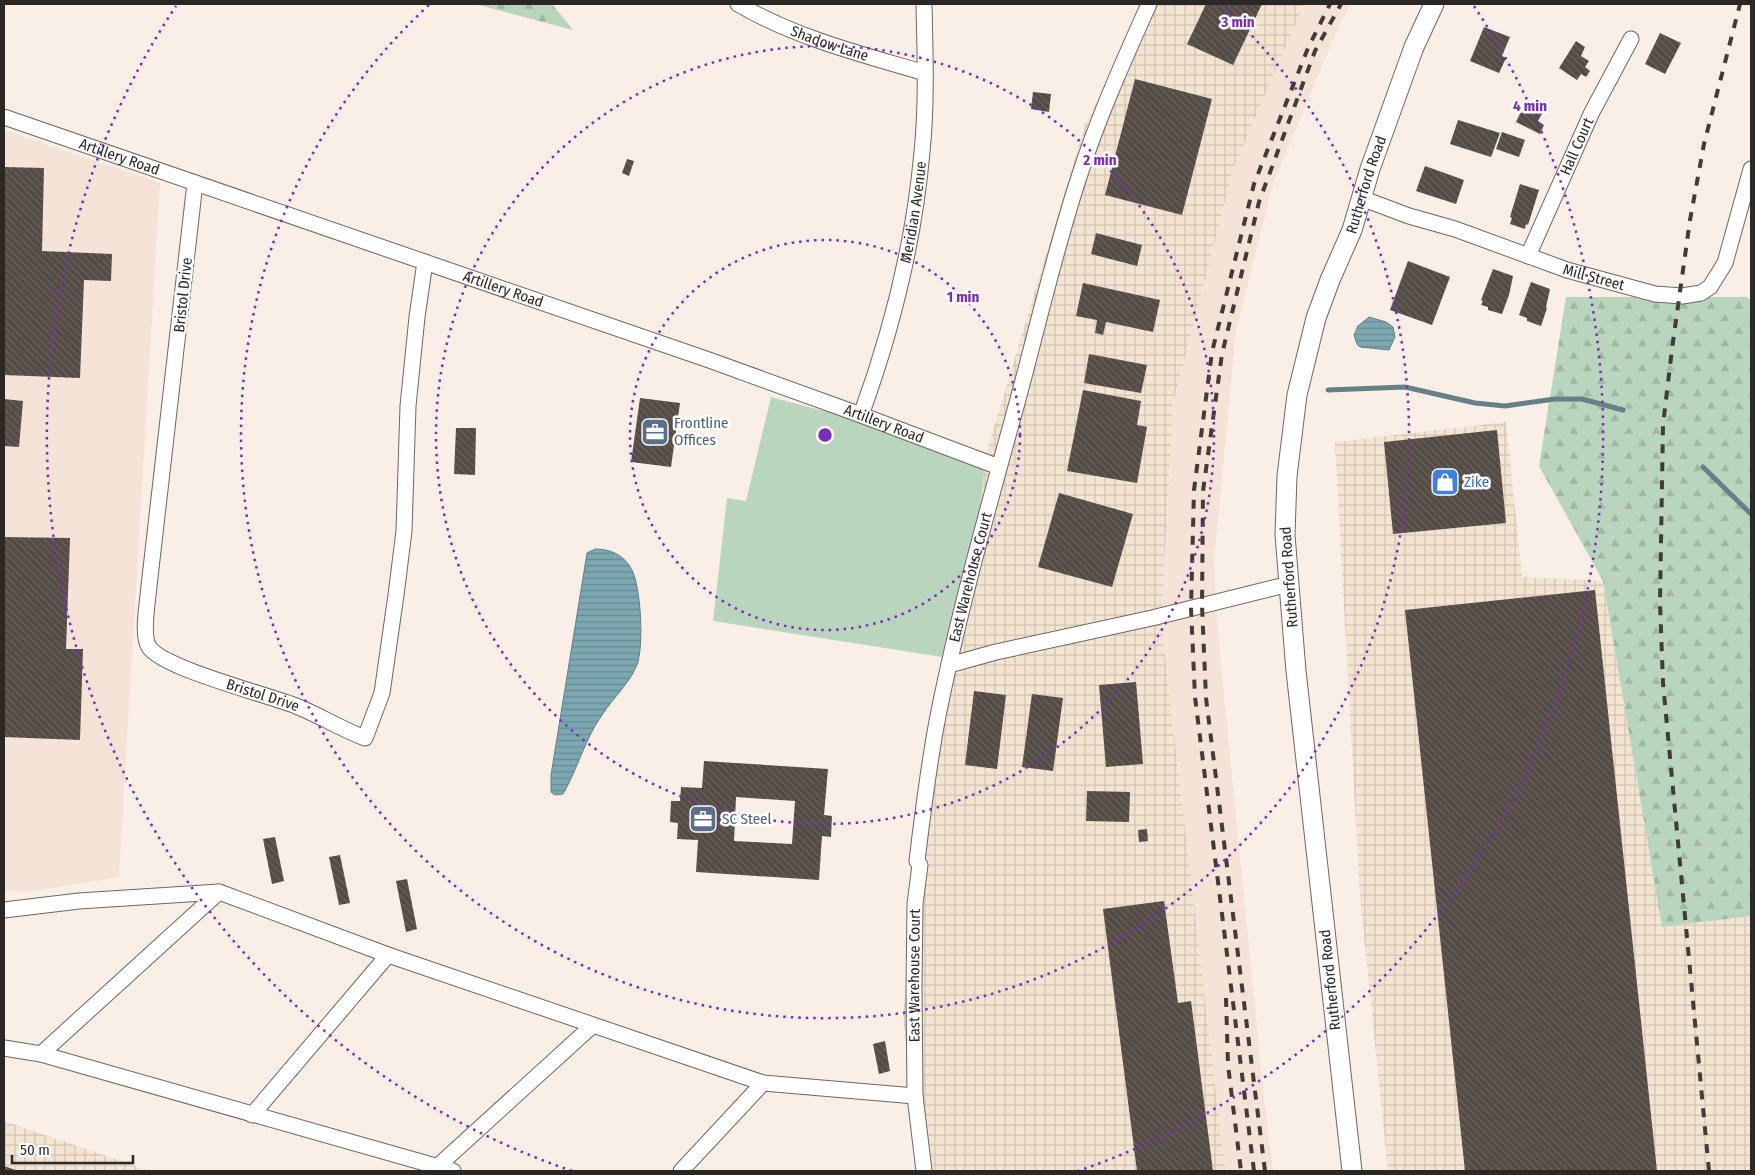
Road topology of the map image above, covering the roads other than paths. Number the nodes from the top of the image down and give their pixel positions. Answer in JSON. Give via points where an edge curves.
{"nodes":[{"id":1,"x":738,"y":4,"type":"edge"},
{"id":2,"x":924,"y":4,"type":"edge"},
{"id":3,"x":1149,"y":4,"type":"edge"},
{"id":4,"x":1434,"y":4,"type":"edge"},
{"id":5,"x":1631,"y":39,"type":"dead end"},
{"id":6,"x":925,"y":73,"type":"junction"},
{"id":7,"x":4,"y":117,"type":"edge"},
{"id":8,"x":1751,"y":169,"type":"edge"},
{"id":9,"x":195,"y":183,"type":"junction"},
{"id":10,"x":1362,"y":198,"type":"junction"},
{"id":11,"x":1528,"y":256,"type":"junction"},
{"id":12,"x":425,"y":262,"type":"junction"},
{"id":13,"x":861,"y":415,"type":"junction"},
{"id":14,"x":999,"y":467,"type":"junction"},
{"id":15,"x":1289,"y":584,"type":"junction"},
{"id":16,"x":949,"y":665,"type":"junction"},
{"id":17,"x":219,"y":892,"type":"junction"},
{"id":18,"x":4,"y":910,"type":"edge"},
{"id":19,"x":388,"y":955,"type":"junction"},
{"id":20,"x":592,"y":1026,"type":"junction"},
{"id":21,"x":4,"y":1048,"type":"edge"},
{"id":22,"x":41,"y":1054,"type":"junction"},
{"id":23,"x":763,"y":1083,"type":"junction"},
{"id":24,"x":915,"y":1096,"type":"junction"},
{"id":25,"x":252,"y":1115,"type":"junction"},
{"id":26,"x":438,"y":1166,"type":"junction"},
{"id":27,"x":453,"y":1171,"type":"edge"},
{"id":28,"x":681,"y":1171,"type":"edge"},
{"id":29,"x":924,"y":1171,"type":"edge"},
{"id":30,"x":1352,"y":1171,"type":"edge"}],
"edges":[{"from":1,"to":6,"type":"street","name":"Shadow Lane","via":[[787,29],[822,42]]},
{"from":2,"to":6,"type":"street","name":"Meridian Avenue"},
{"from":3,"to":14,"type":"street","name":"East Warehouse Court","via":[[1110,93],[1079,176],[1052,263]]},
{"from":4,"to":10,"type":"street","name":"Rutherford Road","via":[[1414,48]]},
{"from":5,"to":11,"type":"street","name":"Hall Court","via":[[1592,112]]},
{"from":6,"to":13,"type":"street","name":"Meridian Avenue","via":[[922,151],[912,231],[880,362]]},
{"from":7,"to":9,"type":"street","name":"Artillery Road"},
{"from":8,"to":11,"type":"street","name":"Mill Street","via":[[1725,263],[1710,287],[1701,293],[1679,296],[1655,294]]},
{"from":9,"to":12,"type":"street","name":"Artillery Road"},
{"from":9,"to":12,"type":"street","name":"Bristol Drive","via":[[149,586],[147,643],[154,653],[183,668],[297,706],[365,738],[382,693],[396,595],[404,531],[408,406]]},
{"from":10,"to":11,"type":"street","name":"Mill Street"},
{"from":10,"to":15,"type":"street","name":"Rutherford Road","via":[[1316,318],[1297,395],[1287,476],[1285,535]]},
{"from":12,"to":13,"type":"street","name":"Artillery Road"},
{"from":13,"to":14,"type":"street","name":"Artillery Road"},
{"from":14,"to":16,"type":"street","name":"East Warehouse Court"},
{"from":15,"to":16,"type":"street"},
{"from":15,"to":30,"type":"street","name":"Rutherford Road"},
{"from":16,"to":24,"type":"street","name":"East Warehouse Court","via":[[917,861],[920,866],[915,904]]},
{"from":17,"to":18,"type":"street","via":[[79,901]]},
{"from":17,"to":19,"type":"street"},
{"from":17,"to":22,"type":"street"},
{"from":19,"to":20,"type":"street"},
{"from":19,"to":25,"type":"street"},
{"from":20,"to":23,"type":"street"},
{"from":20,"to":26,"type":"street"},
{"from":21,"to":22,"type":"street"},
{"from":22,"to":25,"type":"street"},
{"from":23,"to":24,"type":"street"},
{"from":23,"to":28,"type":"street"},
{"from":24,"to":29,"type":"street","name":"East Warehouse Court"},
{"from":25,"to":26,"type":"street"},
{"from":26,"to":27,"type":"street"}]}
